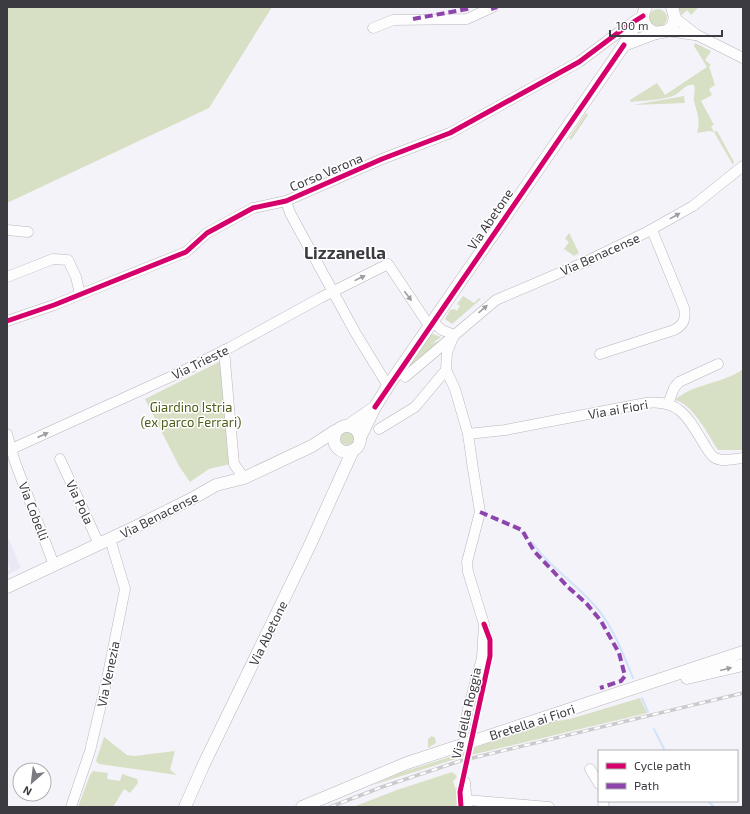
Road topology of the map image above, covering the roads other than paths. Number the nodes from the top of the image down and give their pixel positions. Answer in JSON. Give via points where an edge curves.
{"nodes":[{"id":1,"x":492,"y":8,"type":"edge"},
{"id":2,"x":644,"y":12,"type":"edge"},
{"id":3,"x":674,"y":13,"type":"edge"},
{"id":4,"x":373,"y":28,"type":"dead end"},
{"id":5,"x":661,"y":32,"type":"junction"},
{"id":6,"x":697,"y":35,"type":"junction"},
{"id":7,"x":624,"y":45,"type":"junction"},
{"id":8,"x":743,"y":58,"type":"edge"},
{"id":9,"x":743,"y":166,"type":"edge"},
{"id":10,"x":286,"y":201,"type":"junction"},
{"id":11,"x":7,"y":230,"type":"edge"},
{"id":12,"x":652,"y":230,"type":"junction"},
{"id":13,"x":28,"y":232,"type":"dead end"},
{"id":14,"x":7,"y":277,"type":"edge"},
{"id":15,"x":333,"y":292,"type":"junction"},
{"id":16,"x":80,"y":294,"type":"junction"},
{"id":17,"x":7,"y":320,"type":"edge"},
{"id":18,"x":431,"y":325,"type":"junction"},
{"id":19,"x":454,"y":335,"type":"junction"},
{"id":20,"x":224,"y":350,"type":"junction"},
{"id":21,"x":600,"y":354,"type":"dead end"},
{"id":22,"x":718,"y":364,"type":"dead end"},
{"id":23,"x":446,"y":370,"type":"junction"},
{"id":24,"x":405,"y":377,"type":"dead end"},
{"id":25,"x":388,"y":386,"type":"junction"},
{"id":26,"x":668,"y":404,"type":"junction"},
{"id":27,"x":375,"y":407,"type":"junction"},
{"id":28,"x":349,"y":425,"type":"junction"},
{"id":29,"x":380,"y":429,"type":"dead end"},
{"id":30,"x":336,"y":432,"type":"junction"},
{"id":31,"x":7,"y":434,"type":"edge"},
{"id":32,"x":468,"y":434,"type":"junction"},
{"id":33,"x":360,"y":438,"type":"junction"},
{"id":34,"x":312,"y":446,"type":"junction"},
{"id":35,"x":337,"y":447,"type":"junction"},
{"id":36,"x":9,"y":450,"type":"edge"},
{"id":37,"x":353,"y":450,"type":"junction"},
{"id":38,"x":743,"y":458,"type":"edge"},
{"id":39,"x":60,"y":459,"type":"dead end"},
{"id":40,"x":244,"y":478,"type":"junction"},
{"id":41,"x":341,"y":478,"type":"junction"},
{"id":42,"x":104,"y":542,"type":"junction"},
{"id":43,"x":54,"y":565,"type":"junction"},
{"id":44,"x":7,"y":587,"type":"edge"},
{"id":45,"x":743,"y":652,"type":"edge"},
{"id":46,"x":743,"y":665,"type":"edge"},
{"id":47,"x":633,"y":690,"type":"junction"},
{"id":48,"x":464,"y":730,"type":"dead end"},
{"id":49,"x":590,"y":769,"type":"dead end"},
{"id":50,"x":465,"y":782,"type":"dead end"},
{"id":51,"x":598,"y":782,"type":"edge"},
{"id":52,"x":194,"y":788,"type":"junction"},
{"id":53,"x":467,"y":803,"type":"edge"},
{"id":54,"x":71,"y":807,"type":"edge"},
{"id":55,"x":185,"y":807,"type":"edge"},
{"id":56,"x":194,"y":807,"type":"edge"},
{"id":57,"x":302,"y":807,"type":"edge"},
{"id":58,"x":549,"y":807,"type":"edge"}],
"edges":[{"from":1,"to":4,"type":"street","via":[[467,19],[393,20]]},
{"from":2,"to":5,"type":"main road","via":[[645,25]]},
{"from":2,"to":7,"type":"main road","name":"Via Abetone"},
{"from":2,"to":10,"type":"street","name":"Corso Verona","via":[[579,62],[450,133],[382,159]]},
{"from":3,"to":5,"type":"main road","via":[[672,27]]},
{"from":3,"to":6,"type":"street"},
{"from":5,"to":6,"type":"street"},
{"from":5,"to":7,"type":"main road"},
{"from":6,"to":8,"type":"street"},
{"from":7,"to":18,"type":"main road","name":"Via Abetone"},
{"from":12,"to":9,"type":"street","name":"Via Benacense","one_way":true,"via":[[693,206]]},
{"from":10,"to":15,"type":"street"},
{"from":10,"to":16,"type":"street","name":"Corso Verona","via":[[253,208],[207,233],[186,252]]},
{"from":11,"to":13,"type":"street"},
{"from":19,"to":12,"type":"street","name":"Via Benacense","one_way":true,"via":[[496,300]]},
{"from":12,"to":21,"type":"street","via":[[686,317],[674,330]]},
{"from":14,"to":16,"type":"street","via":[[53,259],[68,260]]},
{"from":15,"to":18,"type":"street","name":"Via Trieste","one_way":true,"via":[[388,264]]},
{"from":15,"to":20,"type":"street","name":"Via Trieste"},
{"from":15,"to":25,"type":"street"},
{"from":16,"to":17,"type":"street","name":"Corso Verona"},
{"from":18,"to":19,"type":"street"},
{"from":18,"to":25,"type":"main road","name":"Via Abetone"},
{"from":19,"to":23,"type":"street","via":[[447,352]]},
{"from":19,"to":24,"type":"street","name":"Via Benacense"},
{"from":36,"to":20,"type":"street","name":"Via Trieste","one_way":true},
{"from":20,"to":40,"type":"street","via":[[234,464]]},
{"from":22,"to":26,"type":"street","via":[[679,382]]},
{"from":23,"to":29,"type":"street","via":[[415,406]]},
{"from":23,"to":32,"type":"street","name":"Via della Roggia","via":[[455,389]]},
{"from":25,"to":27,"type":"main road","name":"Via Abetone"},
{"from":26,"to":32,"type":"street","name":"Via ai Fiori","via":[[646,403],[505,430]]},
{"from":26,"to":38,"type":"street","via":[[681,411],[711,455],[720,460]]},
{"from":27,"to":28,"type":"main road"},
{"from":27,"to":33,"type":"main road","name":"Via Abetone"},
{"from":28,"to":30,"type":"main road","via":[[341,427]]},
{"from":28,"to":33,"type":"main road","via":[[358,431]]},
{"from":30,"to":34,"type":"main road","name":"Via Benacense"},
{"from":30,"to":35,"type":"main road","via":[[334,439]]},
{"from":31,"to":36,"type":"street","name":"Via Cobelli"},
{"from":32,"to":48,"type":"street","name":"Via della Roggia","via":[[480,512],[467,562],[484,624],[482,658]]},
{"from":33,"to":37,"type":"main road","via":[[359,445]]},
{"from":34,"to":35,"type":"main road","name":"Via Benacense"},
{"from":34,"to":40,"type":"main road","name":"Via Benacense"},
{"from":35,"to":37,"type":"main road","via":[[345,452]]},
{"from":35,"to":41,"type":"main road"},
{"from":36,"to":43,"type":"street","name":"Via Cobelli"},
{"from":37,"to":41,"type":"main road","name":"Via Abetone"},
{"from":39,"to":42,"type":"street","name":"Via Pola"},
{"from":40,"to":42,"type":"main road","name":"Via Benacense","via":[[216,484],[196,497]]},
{"from":41,"to":52,"type":"main road","name":"Via Abetone","via":[[202,766]]},
{"from":42,"to":43,"type":"main road","name":"Via Benacense"},
{"from":42,"to":54,"type":"street","name":"Via Venezia","via":[[125,589],[90,751]]},
{"from":43,"to":44,"type":"main road","name":"Via Benacense"},
{"from":45,"to":47,"type":"main road","name":"Bretella ai Fiori"},
{"from":47,"to":46,"type":"main road","one_way":true},
{"from":47,"to":57,"type":"main road","name":"Bretella ai Fiori","via":[[407,763]]},
{"from":49,"to":51,"type":"street"},
{"from":50,"to":53,"type":"street"},
{"from":52,"to":55,"type":"main road"},
{"from":52,"to":56,"type":"main road"},
{"from":53,"to":58,"type":"street"}]}
